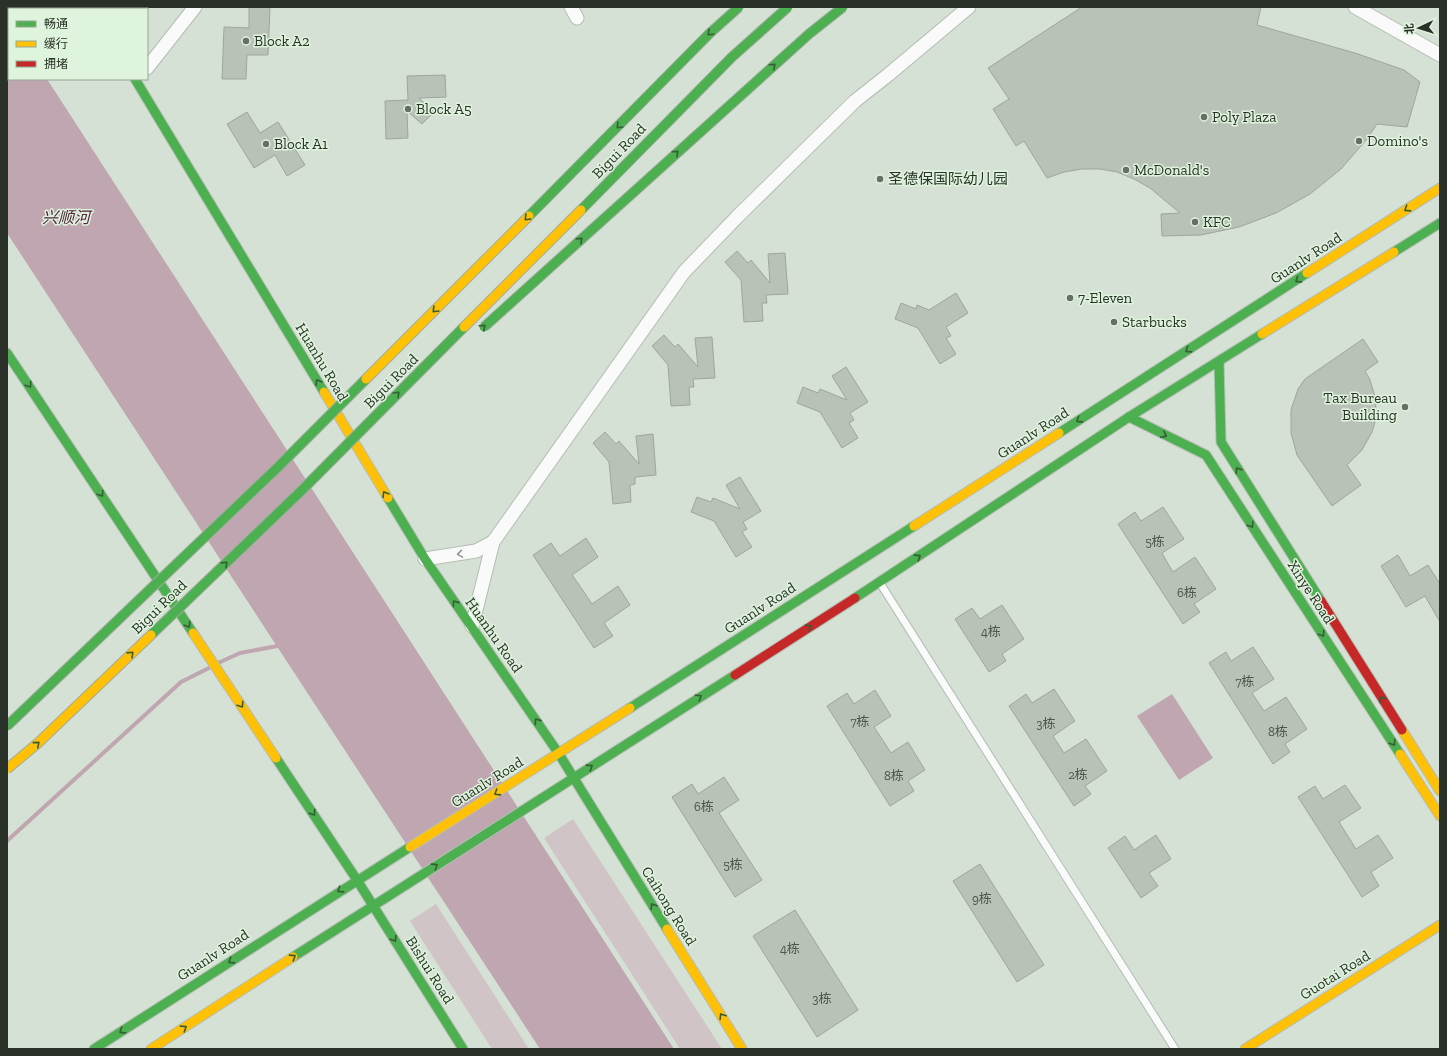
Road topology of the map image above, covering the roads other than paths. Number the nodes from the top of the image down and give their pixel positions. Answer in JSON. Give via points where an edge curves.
{"nodes":[{"id":1,"x":195,"y":7,"type":"edge"},
{"id":2,"x":571,"y":7,"type":"edge"},
{"id":3,"x":739,"y":7,"type":"edge"},
{"id":4,"x":788,"y":7,"type":"edge"},
{"id":5,"x":843,"y":7,"type":"edge"},
{"id":6,"x":969,"y":7,"type":"edge"},
{"id":7,"x":1355,"y":7,"type":"edge"},
{"id":8,"x":578,"y":18,"type":"dead end"},
{"id":9,"x":1440,"y":55,"type":"edge"},
{"id":10,"x":148,"y":67,"type":"edge"},
{"id":11,"x":137,"y":80,"type":"edge"},
{"id":12,"x":1440,"y":188,"type":"edge"},
{"id":13,"x":1440,"y":223,"type":"edge"},
{"id":14,"x":478,"y":332,"type":"dead end"},
{"id":15,"x":7,"y":353,"type":"edge"},
{"id":16,"x":1219,"y":362,"type":"junction"},
{"id":17,"x":419,"y":385,"type":"dead end"},
{"id":18,"x":1130,"y":417,"type":"junction"},
{"id":19,"x":278,"y":513,"type":"junction"},
{"id":20,"x":493,"y":542,"type":"junction"},
{"id":21,"x":425,"y":559,"type":"junction"},
{"id":22,"x":880,"y":582,"type":"junction"},
{"id":23,"x":472,"y":626,"type":"junction"},
{"id":24,"x":7,"y":726,"type":"edge"},
{"id":25,"x":559,"y":754,"type":"junction"},
{"id":26,"x":7,"y":769,"type":"edge"},
{"id":27,"x":574,"y":778,"type":"junction"},
{"id":28,"x":1440,"y":791,"type":"edge"},
{"id":29,"x":1440,"y":816,"type":"edge"},
{"id":30,"x":357,"y":880,"type":"junction"},
{"id":31,"x":373,"y":906,"type":"junction"},
{"id":32,"x":1440,"y":925,"type":"edge"},
{"id":33,"x":94,"y":1049,"type":"edge"},
{"id":34,"x":151,"y":1049,"type":"edge"},
{"id":35,"x":463,"y":1049,"type":"edge"},
{"id":36,"x":742,"y":1049,"type":"edge"},
{"id":37,"x":1175,"y":1049,"type":"edge"},
{"id":38,"x":1245,"y":1049,"type":"edge"}],
"edges":[{"from":1,"to":10,"type":"street"},
{"from":2,"to":8,"type":"street"},
{"from":3,"to":24,"type":"main road","name":"Bigui Road","one_way":true,"bridge":true,"via":[[710,33],[277,468]]},
{"from":19,"to":4,"type":"main road","name":"Bigui Road","one_way":true,"bridge":true,"via":[[596,196],[732,56]]},
{"from":14,"to":5,"type":"main road","one_way":true,"bridge":true,"via":[[809,34]]},
{"from":6,"to":20,"type":"street","via":[[855,101],[684,272]]},
{"from":7,"to":9,"type":"street"},
{"from":21,"to":11,"type":"main road","name":"Huanhu Road","one_way":true},
{"from":12,"to":25,"type":"main road","name":"Guanlv Road","one_way":true},
{"from":13,"to":16,"type":"main road"},
{"from":15,"to":30,"type":"main road","one_way":true},
{"from":16,"to":18,"type":"main road"},
{"from":28,"to":16,"type":"main road","name":"Xinye Road","one_way":true,"via":[[1221,442]]},
{"from":17,"to":19,"type":"main road","bridge":true},
{"from":22,"to":18,"type":"main road","one_way":true},
{"from":18,"to":29,"type":"main road","name":"Xinye Road","one_way":true,"via":[[1206,455]]},
{"from":26,"to":19,"type":"main road","name":"Bigui Road","one_way":true,"bridge":true,"via":[[38,743]]},
{"from":20,"to":21,"type":"street","one_way":true,"via":[[476,551]]},
{"from":20,"to":23,"type":"street"},
{"from":23,"to":21,"type":"main road","name":"Huanhu Road","one_way":true},
{"from":27,"to":22,"type":"main road","one_way":true},
{"from":22,"to":37,"type":"lane"},
{"from":25,"to":23,"type":"main road","name":"Huanhu Road","one_way":true},
{"from":25,"to":27,"type":"main road","name":"Huanhu Road"},
{"from":25,"to":30,"type":"main road","name":"Guanlv Road","one_way":true},
{"from":31,"to":27,"type":"main road","one_way":true},
{"from":36,"to":27,"type":"main road","name":"Caihong Road","one_way":true},
{"from":30,"to":31,"type":"main road","name":"Bishui Road"},
{"from":30,"to":33,"type":"main road","name":"Guanlv Road","one_way":true},
{"from":34,"to":31,"type":"main road","one_way":true},
{"from":31,"to":35,"type":"main road","name":"Bishui Road","one_way":true},
{"from":32,"to":38,"type":"main road","name":"Guotai Road"}]}
